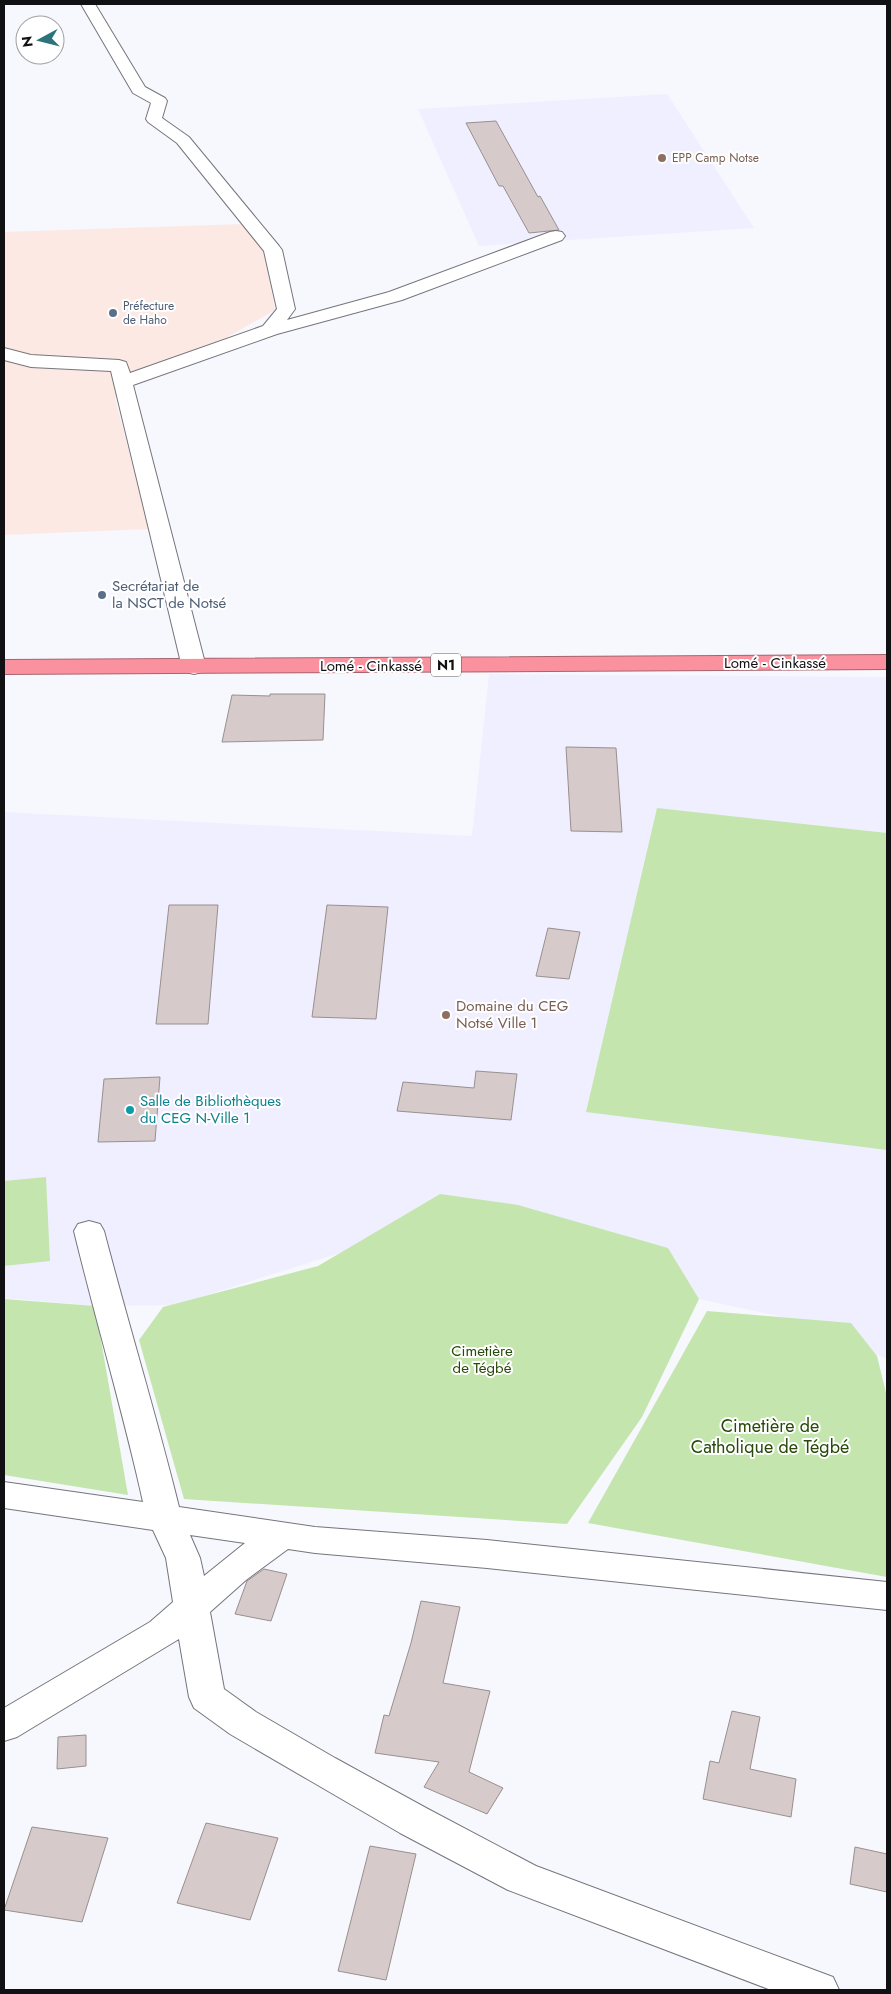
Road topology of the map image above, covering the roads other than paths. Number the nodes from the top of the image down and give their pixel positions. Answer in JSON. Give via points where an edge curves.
{"nodes":[{"id":1,"x":88,"y":4,"type":"edge"},
{"id":2,"x":556,"y":236,"type":"dead end"},
{"id":3,"x":270,"y":330,"type":"junction"},
{"id":4,"x":4,"y":354,"type":"edge"},
{"id":5,"x":123,"y":382,"type":"junction"},
{"id":6,"x":887,"y":662,"type":"edge"},
{"id":7,"x":4,"y":667,"type":"edge"},
{"id":8,"x":194,"y":667,"type":"junction"},
{"id":9,"x":89,"y":1231,"type":"dead end"},
{"id":10,"x":4,"y":1495,"type":"edge"},
{"id":11,"x":164,"y":1517,"type":"junction"},
{"id":12,"x":282,"y":1535,"type":"junction"},
{"id":13,"x":887,"y":1596,"type":"edge"},
{"id":14,"x":191,"y":1608,"type":"junction"},
{"id":15,"x":13,"y":1716,"type":"edge"},
{"id":16,"x":819,"y":1990,"type":"edge"}],
"edges":[{"from":1,"to":3,"type":"street","via":[[138,90],[159,101],[154,119],[183,140],[273,250],[286,309]]},
{"from":2,"to":3,"type":"street","via":[[412,290]]},
{"from":3,"to":5,"type":"street"},
{"from":4,"to":5,"type":"street","via":[[31,361],[119,366]]},
{"from":5,"to":8,"type":"street"},
{"from":6,"to":8,"type":"highway","name":"Lomé - Cinkassé","number":"N1"},
{"from":7,"to":8,"type":"highway","name":"Lomé - Cinkassé","number":"N1"},
{"from":9,"to":11,"type":"street"},
{"from":10,"to":11,"type":"street"},
{"from":11,"to":12,"type":"street"},
{"from":11,"to":14,"type":"street","via":[[183,1558]]},
{"from":12,"to":13,"type":"street"},
{"from":12,"to":14,"type":"street","via":[[234,1570]]},
{"from":14,"to":15,"type":"street","via":[[163,1632]]},
{"from":14,"to":16,"type":"street","via":[[207,1697],[243,1724],[414,1822],[522,1878]]}]}
